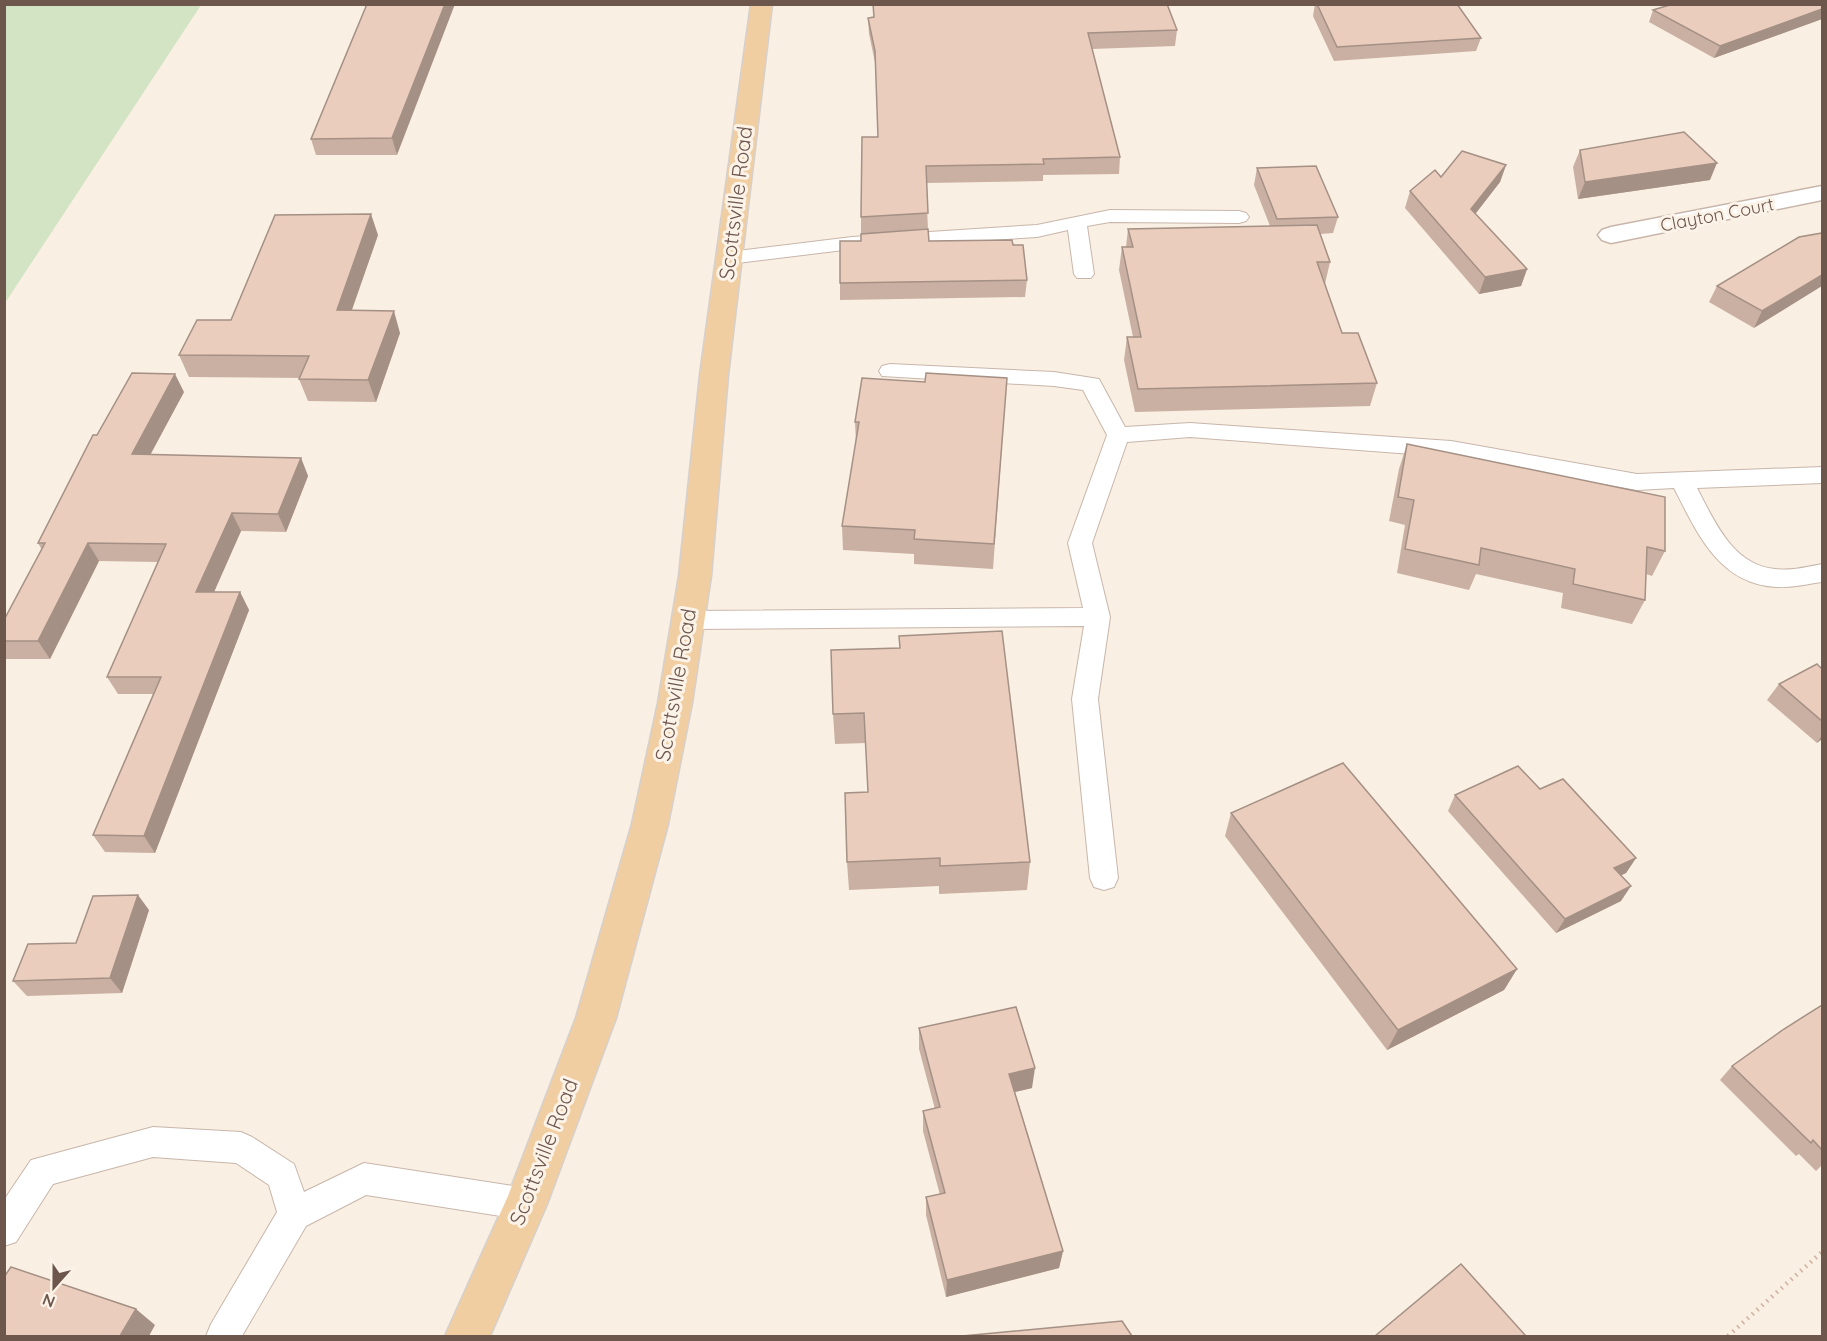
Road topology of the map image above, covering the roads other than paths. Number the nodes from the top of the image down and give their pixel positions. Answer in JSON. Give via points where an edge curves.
{"nodes":[{"id":1,"x":762,"y":4,"type":"edge"},
{"id":2,"x":1822,"y":193,"type":"edge"},
{"id":3,"x":1239,"y":217,"type":"dead end"},
{"id":4,"x":1077,"y":223,"type":"junction"},
{"id":5,"x":1611,"y":235,"type":"dead end"},
{"id":6,"x":729,"y":258,"type":"junction"},
{"id":7,"x":1084,"y":274,"type":"dead end"},
{"id":8,"x":890,"y":372,"type":"dead end"},
{"id":9,"x":1118,"y":435,"type":"junction"},
{"id":10,"x":1822,"y":475,"type":"edge"},
{"id":11,"x":1682,"y":481,"type":"junction"},
{"id":12,"x":1822,"y":573,"type":"edge"},
{"id":13,"x":1098,"y":617,"type":"junction"},
{"id":14,"x":688,"y":620,"type":"junction"},
{"id":15,"x":1104,"y":878,"type":"dead end"},
{"id":16,"x":526,"y":1204,"type":"junction"},
{"id":17,"x":294,"y":1214,"type":"junction"},
{"id":18,"x":4,"y":1230,"type":"edge"},
{"id":19,"x":223,"y":1336,"type":"edge"},
{"id":20,"x":467,"y":1336,"type":"edge"}],
"edges":[{"from":1,"to":6,"type":"main road","name":"Scottsville Road"},
{"from":2,"to":5,"type":"street","name":"Clayton Court"},
{"from":3,"to":4,"type":"lane","via":[[1110,216]]},
{"from":4,"to":6,"type":"lane","via":[[1036,231],[852,243]]},
{"from":4,"to":7,"type":"lane"},
{"from":6,"to":14,"type":"main road","name":"Scottsville Road"},
{"from":8,"to":9,"type":"lane","via":[[1091,384]]},
{"from":9,"to":11,"type":"lane","via":[[1190,430],[1451,448],[1637,483]]},
{"from":9,"to":13,"type":"lane","via":[[1080,543]]},
{"from":10,"to":11,"type":"lane"},
{"from":11,"to":12,"type":"lane","via":[[1718,550],[1740,568],[1773,578]]},
{"from":13,"to":14,"type":"lane"},
{"from":13,"to":15,"type":"lane","via":[[1085,699]]},
{"from":14,"to":16,"type":"main road","name":"Scottsville Road","via":[[675,703],[644,847],[596,1018]]},
{"from":16,"to":17,"type":"lane","via":[[364,1179]]},
{"from":16,"to":20,"type":"main road","name":"Scottsville Road"},
{"from":17,"to":18,"type":"lane","via":[[282,1175],[241,1148],[153,1142],[43,1172]]},
{"from":17,"to":19,"type":"lane"}]}
